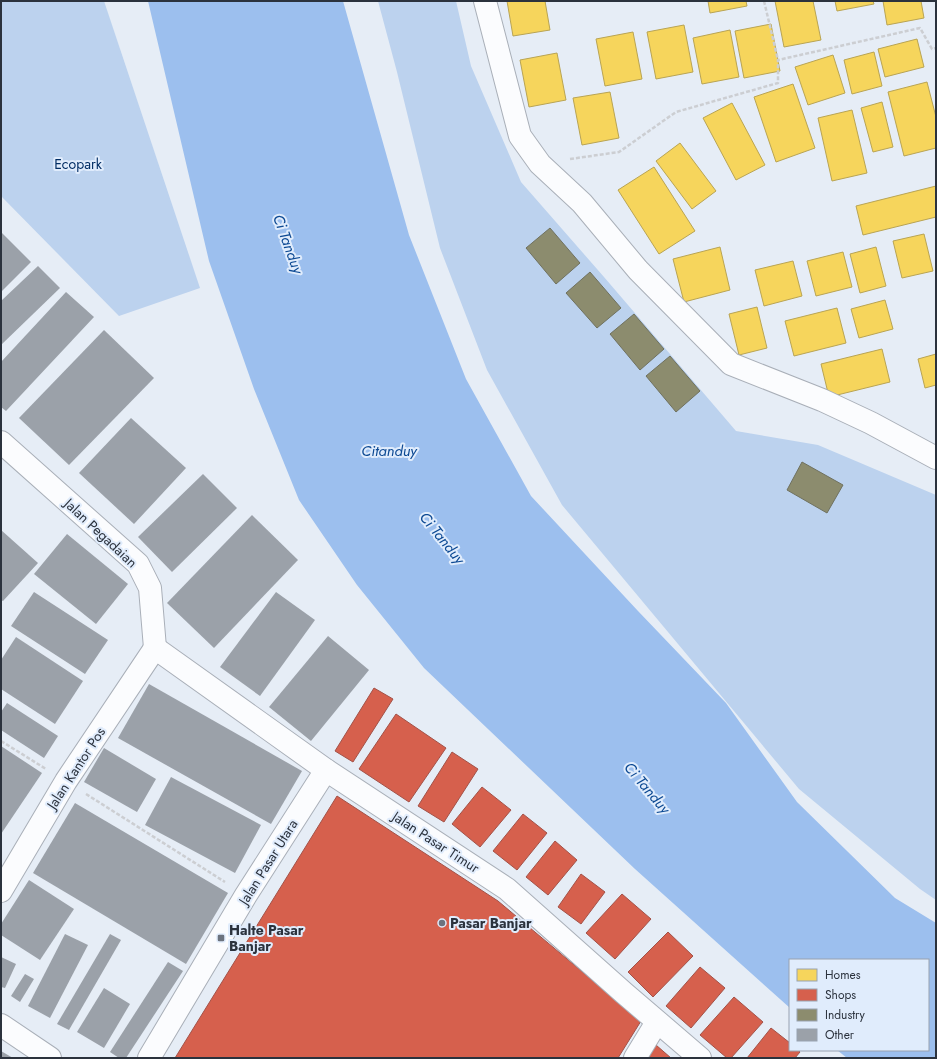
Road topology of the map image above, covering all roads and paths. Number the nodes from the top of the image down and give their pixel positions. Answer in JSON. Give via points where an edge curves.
{"nodes":[{"id":1,"x":485,"y":1,"type":"edge"},
{"id":2,"x":764,"y":1,"type":"edge"},
{"id":3,"x":936,"y":48,"type":"edge"},
{"id":4,"x":778,"y":60,"type":"junction"},
{"id":5,"x":540,"y":164,"type":"junction"},
{"id":6,"x":1,"y":442,"type":"edge"},
{"id":7,"x":936,"y":458,"type":"edge"},
{"id":8,"x":155,"y":648,"type":"junction"},
{"id":9,"x":1,"y":740,"type":"edge"},
{"id":10,"x":326,"y":770,"type":"junction"},
{"id":11,"x":66,"y":781,"type":"junction"},
{"id":12,"x":1,"y":891,"type":"edge"},
{"id":13,"x":246,"y":895,"type":"junction"},
{"id":14,"x":657,"y":1022,"type":"junction"},
{"id":15,"x":1,"y":1025,"type":"edge"},
{"id":16,"x":50,"y":1058,"type":"edge"},
{"id":17,"x":149,"y":1058,"type":"edge"},
{"id":18,"x":635,"y":1058,"type":"edge"},
{"id":19,"x":700,"y":1058,"type":"edge"}],
"edges":[{"from":1,"to":5,"type":"street","via":[[520,136]]},
{"from":2,"to":4,"type":"path"},
{"from":3,"to":4,"type":"path","via":[[932,49],[920,28]]},
{"from":4,"to":5,"type":"path","via":[[778,83],[676,112],[619,152]]},
{"from":5,"to":7,"type":"street","via":[[582,203],[638,270],[731,364],[871,422]]},
{"from":6,"to":8,"type":"street","name":"Jalan Pegadaian","via":[[138,564],[150,588]]},
{"from":8,"to":10,"type":"street","name":"Jalan Pasar Timur"},
{"from":8,"to":11,"type":"street","name":"Jalan Kantor Pos"},
{"from":9,"to":11,"type":"path"},
{"from":10,"to":13,"type":"street","name":"Jalan Pasar Utara"},
{"from":10,"to":14,"type":"street","name":"Jalan Pasar Timur","via":[[507,889]]},
{"from":11,"to":12,"type":"street","name":"Jalan Kantor Pos"},
{"from":11,"to":13,"type":"path"},
{"from":13,"to":17,"type":"street","name":"Jalan Pasar Utara"},
{"from":14,"to":18,"type":"street"},
{"from":14,"to":19,"type":"street","name":"Jalan Pasar Timur"},
{"from":15,"to":16,"type":"street"}]}
